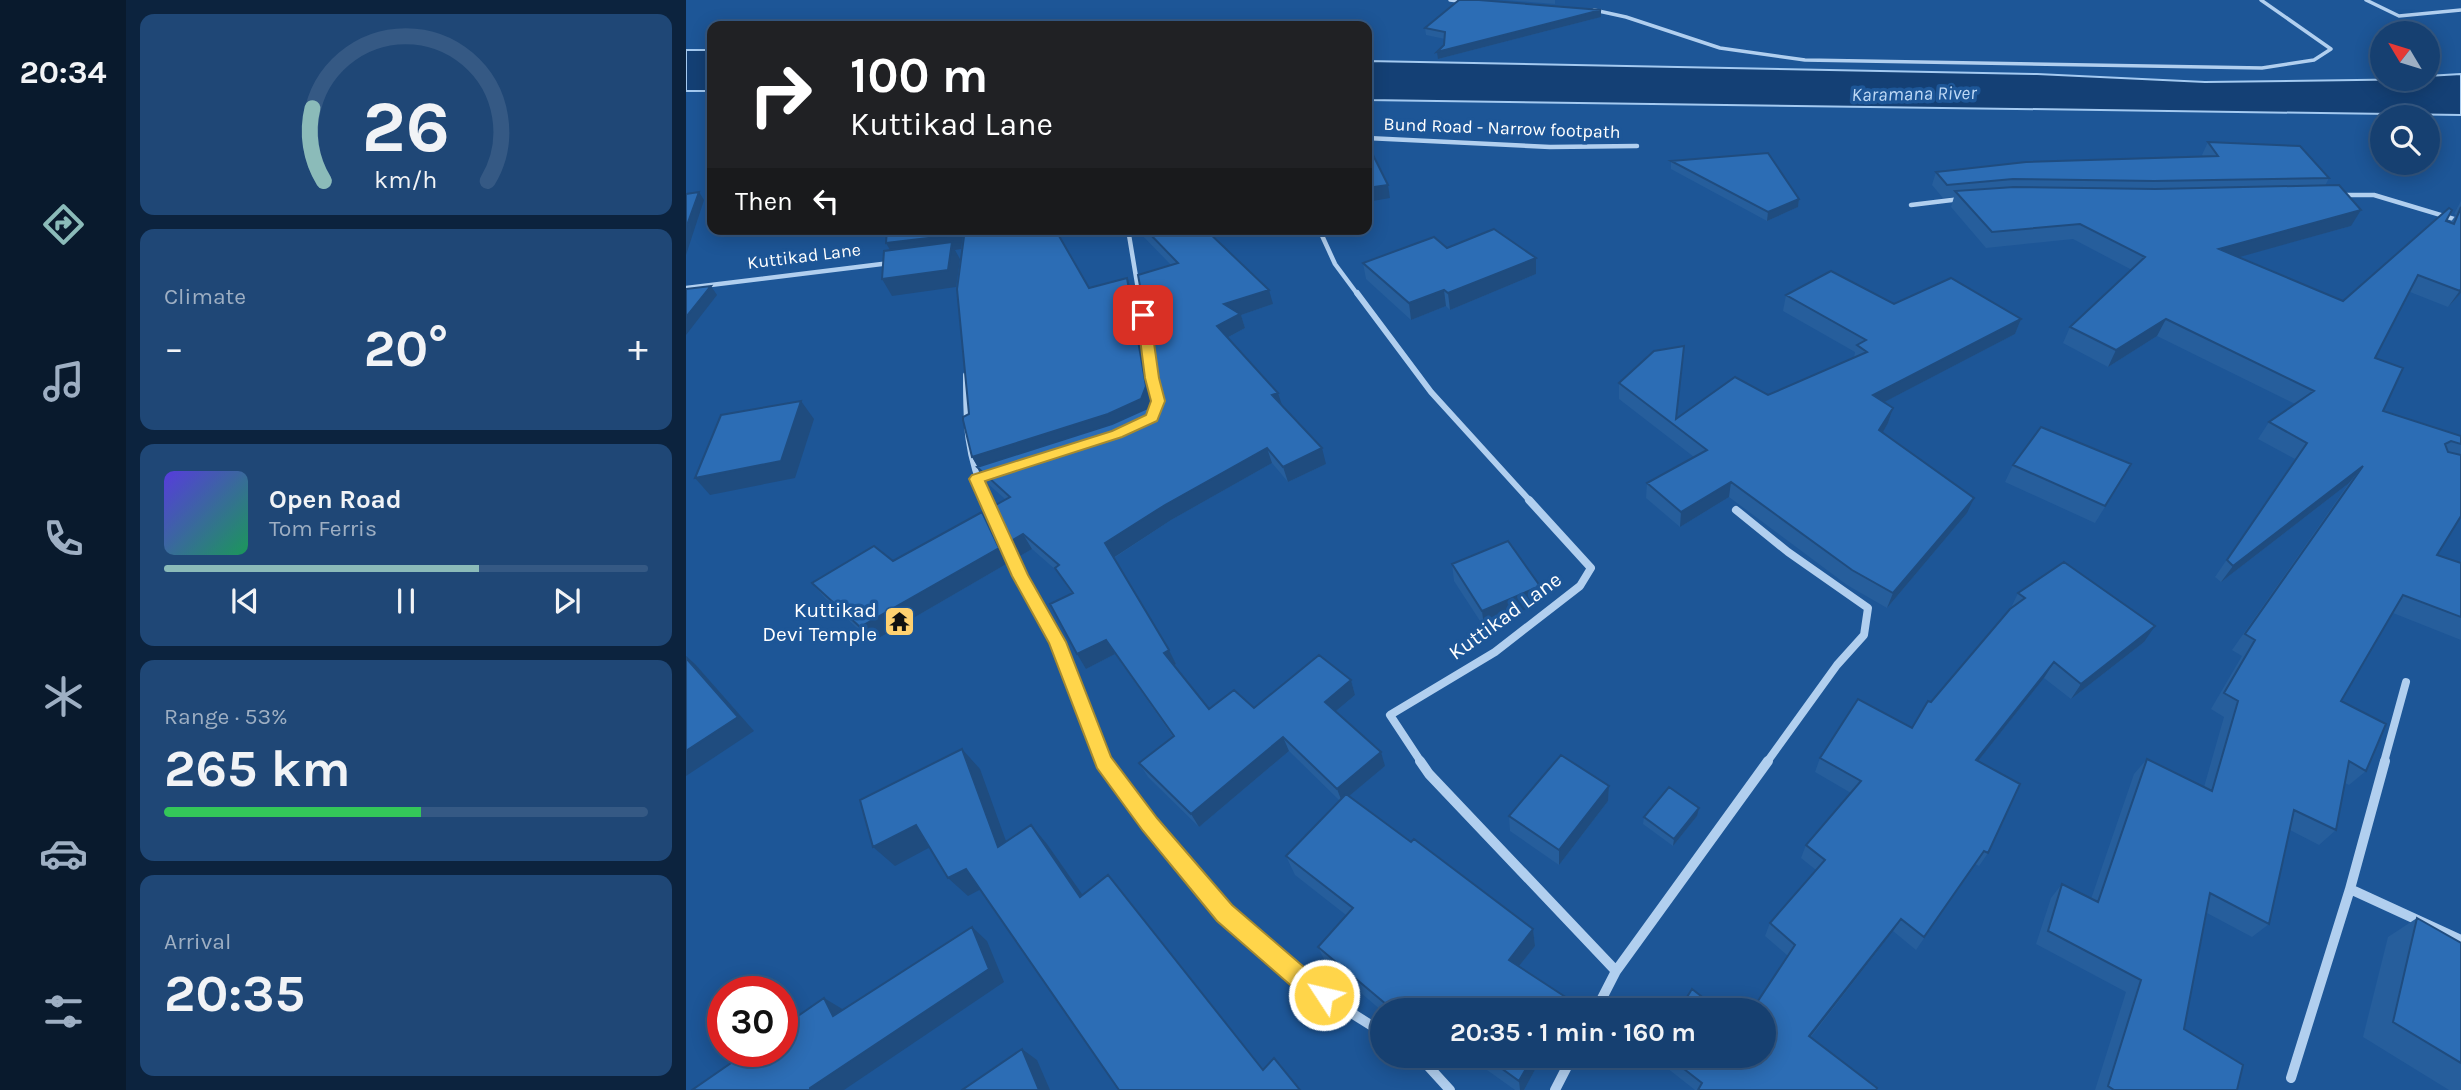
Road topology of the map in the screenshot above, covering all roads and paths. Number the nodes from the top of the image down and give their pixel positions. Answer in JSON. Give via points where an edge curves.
{"nodes":[{"id":1,"x":1450,"y":0,"type":"edge"},
{"id":2,"x":2261,"y":0,"type":"edge"},
{"id":3,"x":2366,"y":0,"type":"edge"},
{"id":4,"x":1473,"y":2,"type":"edge"},
{"id":5,"x":1589,"y":9,"type":"edge"},
{"id":6,"x":2461,"y":10,"type":"edge"},
{"id":7,"x":1372,"y":138,"type":"edge"},
{"id":8,"x":1637,"y":146,"type":"dead end"},
{"id":9,"x":2328,"y":194,"type":"edge"},
{"id":10,"x":1968,"y":199,"type":"edge"},
{"id":11,"x":1911,"y":205,"type":"dead end"},
{"id":12,"x":2461,"y":221,"type":"edge"},
{"id":13,"x":1129,"y":235,"type":"edge"},
{"id":14,"x":1322,"y":235,"type":"edge"},
{"id":15,"x":892,"y":263,"type":"edge"},
{"id":16,"x":686,"y":288,"type":"edge"},
{"id":17,"x":966,"y":365,"type":"edge"},
{"id":18,"x":1155,"y":409,"type":"edge"},
{"id":19,"x":990,"y":475,"type":"edge"},
{"id":20,"x":977,"y":479,"type":"junction"},
{"id":21,"x":1736,"y":510,"type":"dead end"},
{"id":22,"x":2406,"y":682,"type":"dead end"},
{"id":23,"x":2350,"y":889,"type":"junction"},
{"id":24,"x":2461,"y":940,"type":"edge"},
{"id":25,"x":1616,"y":971,"type":"junction"},
{"id":26,"x":1602,"y":998,"type":"edge"},
{"id":27,"x":1370,"y":1024,"type":"edge"},
{"id":28,"x":1430,"y":1068,"type":"edge"},
{"id":29,"x":1566,"y":1068,"type":"edge"},
{"id":30,"x":2291,"y":1078,"type":"dead end"},
{"id":31,"x":1450,"y":1090,"type":"edge"},
{"id":32,"x":1555,"y":1090,"type":"edge"}],
"edges":[{"from":1,"to":4,"type":"street"},
{"from":2,"to":5,"type":"street","via":[[2331,49],[2315,60],[2262,68],[1834,62],[1718,48],[1621,14]]},
{"from":3,"to":6,"type":"street","via":[[2399,16]]},
{"from":7,"to":8,"type":"street","name":"Bund Road - Narrow footpath","via":[[1550,147]]},
{"from":9,"to":12,"type":"street","via":[[2374,195]]},
{"from":10,"to":11,"type":"street"},
{"from":13,"to":18,"type":"street","via":[[1158,401]]},
{"from":14,"to":25,"type":"street","name":"Kuttikad Lane","via":[[1335,264],[1431,391],[1591,568],[1580,586],[1496,652],[1390,715],[1429,774]]},
{"from":15,"to":16,"type":"street","name":"Kuttikad Lane"},
{"from":17,"to":20,"type":"street","via":[[966,436]]},
{"from":19,"to":20,"type":"street"},
{"from":20,"to":27,"type":"street","via":[[1020,576],[1058,642],[1104,762],[1225,913],[1304,982]]},
{"from":21,"to":25,"type":"street","via":[[1868,608],[1864,635],[1837,665]]},
{"from":22,"to":23,"type":"street"},
{"from":23,"to":24,"type":"street"},
{"from":23,"to":30,"type":"street"},
{"from":25,"to":26,"type":"street"},
{"from":28,"to":31,"type":"street"},
{"from":29,"to":32,"type":"street"}]}
